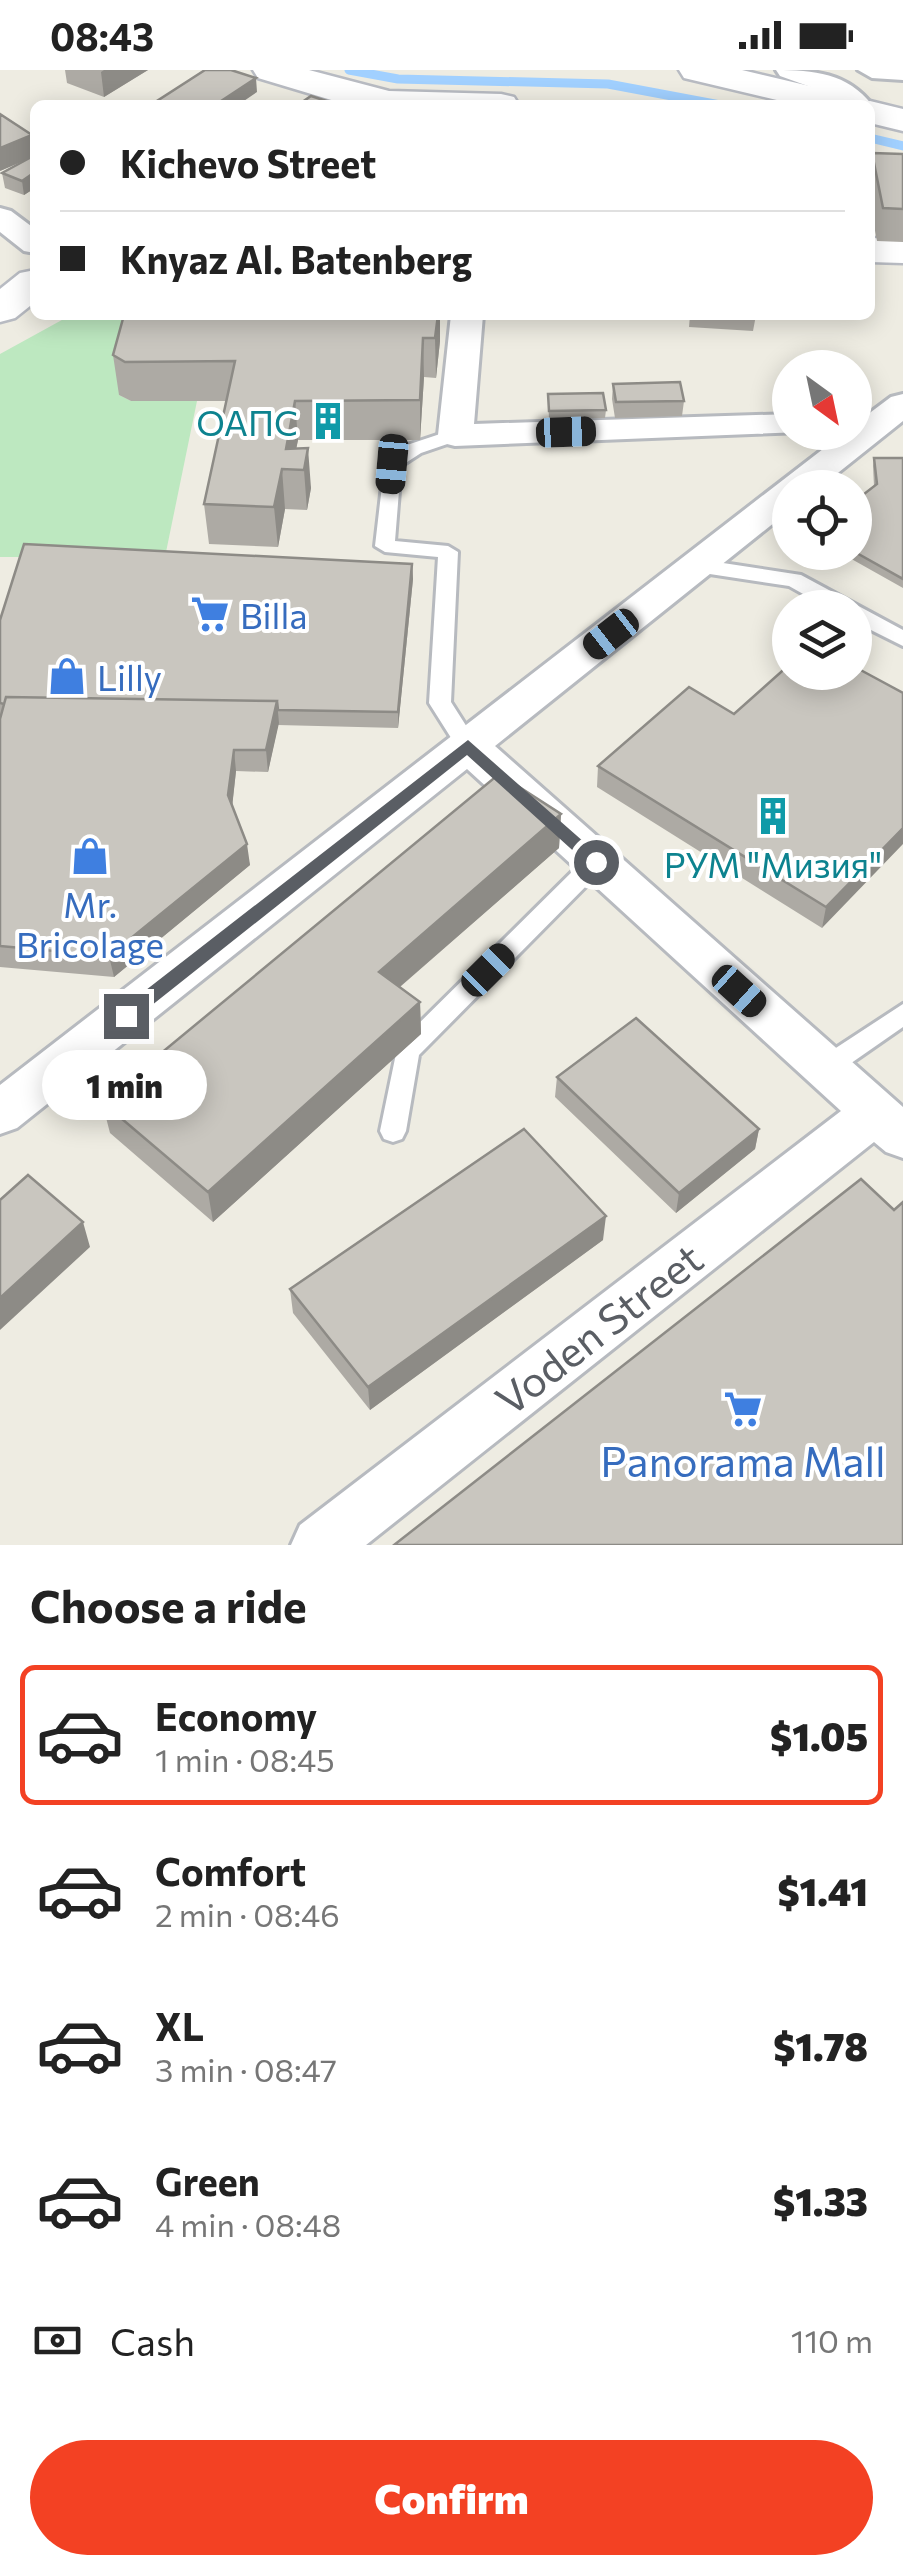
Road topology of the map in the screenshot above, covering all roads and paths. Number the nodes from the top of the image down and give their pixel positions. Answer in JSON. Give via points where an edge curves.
{"nodes":[{"id":1,"x":271,"y":70,"type":"edge"},
{"id":2,"x":696,"y":70,"type":"edge"},
{"id":3,"x":790,"y":70,"type":"edge"},
{"id":4,"x":872,"y":70,"type":"edge"},
{"id":5,"x":903,"y":72,"type":"edge"},
{"id":6,"x":374,"y":100,"type":"edge"},
{"id":7,"x":822,"y":100,"type":"edge"},
{"id":8,"x":852,"y":100,"type":"edge"},
{"id":9,"x":875,"y":113,"type":"edge"},
{"id":10,"x":903,"y":120,"type":"edge"},
{"id":11,"x":0,"y":217,"type":"edge"},
{"id":12,"x":30,"y":241,"type":"edge"},
{"id":13,"x":30,"y":247,"type":"edge"},
{"id":14,"x":875,"y":250,"type":"edge"},
{"id":15,"x":903,"y":250,"type":"edge"},
{"id":16,"x":0,"y":259,"type":"edge"},
{"id":17,"x":875,"y":273,"type":"edge"},
{"id":18,"x":903,"y":273,"type":"edge"},
{"id":19,"x":30,"y":286,"type":"edge"},
{"id":20,"x":30,"y":296,"type":"edge"},
{"id":21,"x":0,"y":310,"type":"edge"},
{"id":22,"x":466,"y":320,"type":"edge"},
{"id":23,"x":879,"y":416,"type":"edge"},
{"id":24,"x":772,"y":426,"type":"edge"},
{"id":25,"x":455,"y":435,"type":"junction"},
{"id":26,"x":817,"y":470,"type":"edge"},
{"id":27,"x":772,"y":506,"type":"edge"},
{"id":28,"x":697,"y":566,"type":"junction"},
{"id":29,"x":812,"y":590,"type":"edge"},
{"id":30,"x":872,"y":622,"type":"edge"},
{"id":31,"x":903,"y":639,"type":"edge"},
{"id":32,"x":468,"y":746,"type":"junction"},
{"id":33,"x":596,"y":862,"type":"junction"},
{"id":34,"x":903,"y":1014,"type":"edge"},
{"id":35,"x":826,"y":1068,"type":"junction"},
{"id":36,"x":0,"y":1113,"type":"edge"},
{"id":37,"x":889,"y":1124,"type":"edge"},
{"id":38,"x":393,"y":1130,"type":"dead end"},
{"id":39,"x":320,"y":1545,"type":"edge"}],
"edges":[{"from":1,"to":6,"type":"main road"},
{"from":2,"to":7,"type":"main road"},
{"from":3,"to":8,"type":"street"},
{"from":4,"to":5,"type":"street"},
{"from":9,"to":10,"type":"main road"},
{"from":11,"to":12,"type":"street"},
{"from":13,"to":16,"type":"main road"},
{"from":14,"to":15,"type":"main road"},
{"from":17,"to":18,"type":"main road"},
{"from":19,"to":21,"type":"main road"},
{"from":20,"to":21,"type":"main road"},
{"from":22,"to":25,"type":"street"},
{"from":23,"to":26,"type":"street"},
{"from":24,"to":25,"type":"street"},
{"from":25,"to":32,"type":"lane","via":[[392,464],[385,546],[448,552],[440,702]]},
{"from":27,"to":28,"type":"street"},
{"from":28,"to":29,"type":"lane","via":[[794,580]]},
{"from":28,"to":32,"type":"street"},
{"from":30,"to":31,"type":"lane"},
{"from":32,"to":33,"type":"street"},
{"from":32,"to":36,"type":"street"},
{"from":33,"to":35,"type":"street"},
{"from":33,"to":38,"type":"lane","via":[[408,1050]]},
{"from":34,"to":35,"type":"lane"},
{"from":35,"to":37,"type":"street"},
{"from":37,"to":39,"type":"street","name":"Voden Street"}]}
